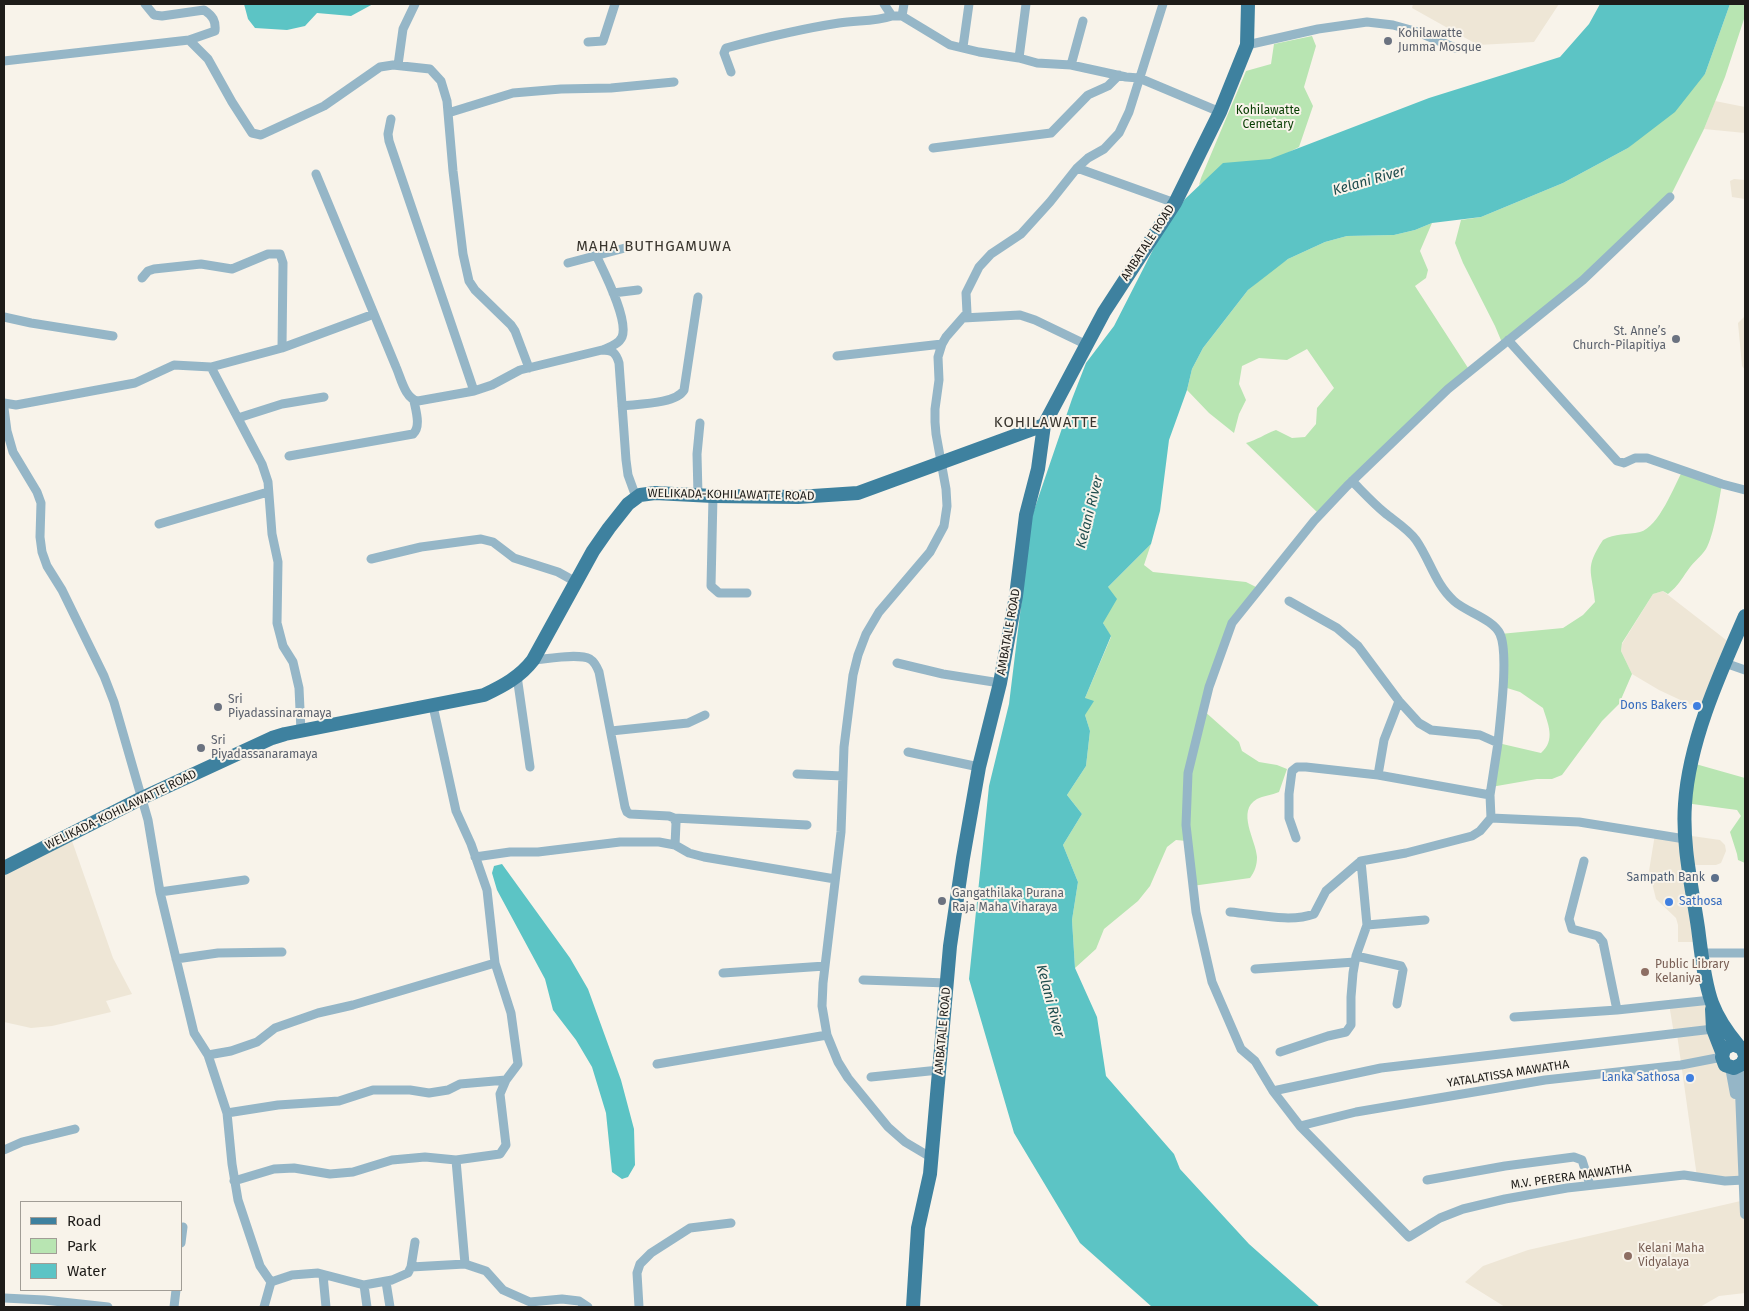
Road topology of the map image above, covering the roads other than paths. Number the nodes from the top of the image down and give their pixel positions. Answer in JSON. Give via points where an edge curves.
{"nodes":[{"id":1,"x":145,"y":4,"type":"edge"},
{"id":2,"x":415,"y":4,"type":"edge"},
{"id":3,"x":615,"y":4,"type":"edge"},
{"id":4,"x":884,"y":4,"type":"edge"},
{"id":5,"x":904,"y":4,"type":"edge"},
{"id":6,"x":968,"y":4,"type":"edge"},
{"id":7,"x":1026,"y":4,"type":"edge"},
{"id":8,"x":1163,"y":4,"type":"edge"},
{"id":9,"x":1248,"y":4,"type":"edge"},
{"id":10,"x":892,"y":16,"type":"junction"},
{"id":11,"x":902,"y":16,"type":"junction"},
{"id":12,"x":1083,"y":21,"type":"dead end"},
{"id":13,"x":189,"y":40,"type":"junction"},
{"id":14,"x":588,"y":42,"type":"dead end"},
{"id":15,"x":1247,"y":45,"type":"junction"},
{"id":16,"x":964,"y":47,"type":"junction"},
{"id":17,"x":1454,"y":48,"type":"dead end"},
{"id":18,"x":1020,"y":58,"type":"junction"},
{"id":19,"x":4,"y":61,"type":"edge"},
{"id":20,"x":398,"y":65,"type":"junction"},
{"id":21,"x":1071,"y":65,"type":"junction"},
{"id":22,"x":731,"y":72,"type":"dead end"},
{"id":23,"x":1118,"y":75,"type":"junction"},
{"id":24,"x":1139,"y":78,"type":"junction"},
{"id":25,"x":674,"y":82,"type":"dead end"},
{"id":26,"x":1220,"y":112,"type":"junction"},
{"id":27,"x":448,"y":113,"type":"junction"},
{"id":28,"x":392,"y":119,"type":"dead end"},
{"id":29,"x":933,"y":148,"type":"dead end"},
{"id":30,"x":1077,"y":168,"type":"junction"},
{"id":31,"x":316,"y":174,"type":"dead end"},
{"id":32,"x":1670,"y":197,"type":"dead end"},
{"id":33,"x":1175,"y":203,"type":"junction"},
{"id":34,"x":625,"y":248,"type":"dead end"},
{"id":35,"x":596,"y":255,"type":"junction"},
{"id":36,"x":568,"y":263,"type":"dead end"},
{"id":37,"x":142,"y":278,"type":"dead end"},
{"id":38,"x":638,"y":290,"type":"dead end"},
{"id":39,"x":613,"y":293,"type":"junction"},
{"id":40,"x":698,"y":297,"type":"dead end"},
{"id":41,"x":374,"y":314,"type":"junction"},
{"id":42,"x":4,"y":317,"type":"edge"},
{"id":43,"x":963,"y":318,"type":"junction"},
{"id":44,"x":113,"y":336,"type":"dead end"},
{"id":45,"x":1508,"y":340,"type":"junction"},
{"id":46,"x":942,"y":344,"type":"junction"},
{"id":47,"x":1087,"y":346,"type":"junction"},
{"id":48,"x":282,"y":348,"type":"junction"},
{"id":49,"x":602,"y":350,"type":"junction"},
{"id":50,"x":837,"y":356,"type":"dead end"},
{"id":51,"x":211,"y":367,"type":"junction"},
{"id":52,"x":530,"y":368,"type":"junction"},
{"id":53,"x":474,"y":391,"type":"junction"},
{"id":54,"x":324,"y":397,"type":"dead end"},
{"id":55,"x":414,"y":401,"type":"junction"},
{"id":56,"x":4,"y":403,"type":"edge"},
{"id":57,"x":622,"y":406,"type":"junction"},
{"id":58,"x":4,"y":408,"type":"edge"},
{"id":59,"x":238,"y":418,"type":"junction"},
{"id":60,"x":700,"y":423,"type":"dead end"},
{"id":61,"x":1044,"y":425,"type":"junction"},
{"id":62,"x":289,"y":456,"type":"dead end"},
{"id":63,"x":941,"y":462,"type":"junction"},
{"id":64,"x":1352,"y":481,"type":"junction"},
{"id":65,"x":1745,"y":490,"type":"edge"},
{"id":66,"x":268,"y":492,"type":"junction"},
{"id":67,"x":698,"y":495,"type":"junction"},
{"id":68,"x":713,"y":496,"type":"junction"},
{"id":69,"x":636,"y":497,"type":"junction"},
{"id":70,"x":159,"y":524,"type":"dead end"},
{"id":71,"x":371,"y":560,"type":"dead end"},
{"id":72,"x":576,"y":582,"type":"junction"},
{"id":73,"x":747,"y":593,"type":"dead end"},
{"id":74,"x":1289,"y":601,"type":"dead end"},
{"id":75,"x":1745,"y":616,"type":"edge"},
{"id":76,"x":533,"y":660,"type":"junction"},
{"id":77,"x":897,"y":663,"type":"dead end"},
{"id":78,"x":1725,"y":663,"type":"junction"},
{"id":79,"x":1745,"y":670,"type":"edge"},
{"id":80,"x":516,"y":676,"type":"junction"},
{"id":81,"x":1000,"y":683,"type":"junction"},
{"id":82,"x":1399,"y":701,"type":"junction"},
{"id":83,"x":433,"y":706,"type":"junction"},
{"id":84,"x":706,"y":715,"type":"dead end"},
{"id":85,"x":301,"y":731,"type":"junction"},
{"id":86,"x":611,"y":731,"type":"junction"},
{"id":87,"x":1498,"y":743,"type":"junction"},
{"id":88,"x":908,"y":752,"type":"dead end"},
{"id":89,"x":530,"y":767,"type":"dead end"},
{"id":90,"x":979,"y":767,"type":"junction"},
{"id":91,"x":796,"y":774,"type":"dead end"},
{"id":92,"x":1378,"y":775,"type":"junction"},
{"id":93,"x":843,"y":776,"type":"junction"},
{"id":94,"x":1490,"y":795,"type":"junction"},
{"id":95,"x":142,"y":798,"type":"junction"},
{"id":96,"x":674,"y":818,"type":"junction"},
{"id":97,"x":1491,"y":818,"type":"junction"},
{"id":98,"x":807,"y":825,"type":"dead end"},
{"id":99,"x":1296,"y":838,"type":"dead end"},
{"id":100,"x":1685,"y":839,"type":"junction"},
{"id":101,"x":675,"y":845,"type":"junction"},
{"id":102,"x":475,"y":856,"type":"junction"},
{"id":103,"x":1361,"y":861,"type":"junction"},
{"id":104,"x":1584,"y":861,"type":"dead end"},
{"id":105,"x":4,"y":868,"type":"edge"},
{"id":106,"x":835,"y":879,"type":"junction"},
{"id":107,"x":245,"y":880,"type":"dead end"},
{"id":108,"x":160,"y":892,"type":"junction"},
{"id":109,"x":1230,"y":912,"type":"dead end"},
{"id":110,"x":1425,"y":920,"type":"dead end"},
{"id":111,"x":1367,"y":925,"type":"junction"},
{"id":112,"x":282,"y":952,"type":"dead end"},
{"id":113,"x":1702,"y":953,"type":"junction"},
{"id":114,"x":1745,"y":953,"type":"edge"},
{"id":115,"x":176,"y":959,"type":"junction"},
{"id":116,"x":1356,"y":959,"type":"junction"},
{"id":117,"x":494,"y":963,"type":"junction"},
{"id":118,"x":825,"y":966,"type":"junction"},
{"id":119,"x":1255,"y":969,"type":"dead end"},
{"id":120,"x":723,"y":973,"type":"dead end"},
{"id":121,"x":863,"y":980,"type":"dead end"},
{"id":122,"x":946,"y":984,"type":"junction"},
{"id":123,"x":1711,"y":1002,"type":"junction"},
{"id":124,"x":1397,"y":1004,"type":"dead end"},
{"id":125,"x":1617,"y":1010,"type":"junction"},
{"id":126,"x":1514,"y":1018,"type":"dead end"},
{"id":127,"x":1713,"y":1029,"type":"junction"},
{"id":128,"x":826,"y":1035,"type":"junction"},
{"id":129,"x":1280,"y":1052,"type":"dead end"},
{"id":130,"x":208,"y":1056,"type":"junction"},
{"id":131,"x":1738,"y":1056,"type":"edge"},
{"id":132,"x":657,"y":1064,"type":"dead end"},
{"id":133,"x":939,"y":1070,"type":"junction"},
{"id":134,"x":871,"y":1077,"type":"dead end"},
{"id":135,"x":506,"y":1080,"type":"junction"},
{"id":136,"x":1273,"y":1091,"type":"junction"},
{"id":137,"x":227,"y":1113,"type":"junction"},
{"id":138,"x":1300,"y":1126,"type":"junction"},
{"id":139,"x":75,"y":1129,"type":"dead end"},
{"id":140,"x":4,"y":1150,"type":"edge"},
{"id":141,"x":932,"y":1158,"type":"junction"},
{"id":142,"x":456,"y":1160,"type":"junction"},
{"id":143,"x":1427,"y":1180,"type":"dead end"},
{"id":144,"x":1744,"y":1180,"type":"junction"},
{"id":145,"x":234,"y":1181,"type":"junction"},
{"id":146,"x":1590,"y":1185,"type":"junction"},
{"id":147,"x":1745,"y":1214,"type":"edge"},
{"id":148,"x":731,"y":1223,"type":"dead end"},
{"id":149,"x":183,"y":1227,"type":"dead end"},
{"id":150,"x":182,"y":1235,"type":"edge"},
{"id":151,"x":415,"y":1242,"type":"dead end"},
{"id":152,"x":464,"y":1264,"type":"junction"},
{"id":153,"x":412,"y":1267,"type":"junction"},
{"id":154,"x":323,"y":1275,"type":"junction"},
{"id":155,"x":271,"y":1282,"type":"junction"},
{"id":156,"x":386,"y":1282,"type":"junction"},
{"id":157,"x":364,"y":1285,"type":"junction"},
{"id":158,"x":176,"y":1291,"type":"edge"},
{"id":159,"x":4,"y":1298,"type":"edge"},
{"id":160,"x":108,"y":1307,"type":"edge"},
{"id":161,"x":174,"y":1307,"type":"edge"},
{"id":162,"x":264,"y":1307,"type":"edge"},
{"id":163,"x":326,"y":1307,"type":"edge"},
{"id":164,"x":367,"y":1307,"type":"edge"},
{"id":165,"x":390,"y":1307,"type":"edge"},
{"id":166,"x":588,"y":1307,"type":"edge"},
{"id":167,"x":639,"y":1307,"type":"edge"},
{"id":168,"x":913,"y":1307,"type":"edge"}],
"edges":[{"from":1,"to":13,"type":"street","via":[[154,15],[204,10],[211,15],[216,22],[215,31]]},
{"from":2,"to":20,"type":"street","via":[[403,29]]},
{"from":3,"to":14,"type":"street","via":[[603,41]]},
{"from":4,"to":10,"type":"street"},
{"from":5,"to":11,"type":"street"},
{"from":6,"to":16,"type":"street"},
{"from":7,"to":18,"type":"street"},
{"from":8,"to":24,"type":"street"},
{"from":9,"to":15,"type":"main road","name":"AMBATALE ROAD"},
{"from":10,"to":11,"type":"street"},
{"from":10,"to":22,"type":"street","via":[[777,34],[726,48],[724,53]]},
{"from":11,"to":16,"type":"street","via":[[950,45]]},
{"from":12,"to":21,"type":"street"},
{"from":13,"to":19,"type":"street"},
{"from":13,"to":20,"type":"street","via":[[208,59],[252,133],[261,135],[324,106],[380,67]]},
{"from":15,"to":17,"type":"street","via":[[1367,22],[1418,32]]},
{"from":15,"to":26,"type":"main road","name":"AMBATALE ROAD"},
{"from":16,"to":18,"type":"street"},
{"from":18,"to":21,"type":"street","via":[[1037,64]]},
{"from":20,"to":27,"type":"street","via":[[430,69],[435,73],[441,81]]},
{"from":21,"to":23,"type":"street"},
{"from":23,"to":24,"type":"street"},
{"from":23,"to":29,"type":"street","via":[[1108,86],[1088,95],[1051,133]]},
{"from":24,"to":26,"type":"street"},
{"from":24,"to":30,"type":"street","via":[[1119,134]]},
{"from":25,"to":27,"type":"street","via":[[513,93]]},
{"from":26,"to":33,"type":"main road","name":"AMBATALE ROAD"},
{"from":27,"to":52,"type":"street","via":[[468,281],[511,325]]},
{"from":28,"to":53,"type":"street","via":[[389,141]]},
{"from":30,"to":33,"type":"street"},
{"from":30,"to":43,"type":"street","via":[[1021,234],[991,254],[979,267],[966,293],[967,313]]},
{"from":31,"to":41,"type":"street"},
{"from":32,"to":45,"type":"street","via":[[1583,280]]},
{"from":33,"to":47,"type":"main road","name":"AMBATALE ROAD","via":[[1104,312]]},
{"from":34,"to":35,"type":"street"},
{"from":35,"to":36,"type":"street"},
{"from":35,"to":39,"type":"street"},
{"from":37,"to":48,"type":"street","via":[[154,269],[201,264],[232,268],[268,254],[280,254],[283,262]]},
{"from":38,"to":39,"type":"street"},
{"from":39,"to":49,"type":"street","via":[[624,329],[619,342]]},
{"from":40,"to":57,"type":"street","via":[[682,395],[660,402]]},
{"from":41,"to":48,"type":"street"},
{"from":41,"to":55,"type":"street","via":[[408,394]]},
{"from":42,"to":44,"type":"street"},
{"from":43,"to":46,"type":"street"},
{"from":43,"to":47,"type":"street","via":[[1029,317]]},
{"from":45,"to":64,"type":"street","via":[[1448,389]]},
{"from":45,"to":65,"type":"street","via":[[1618,461],[1624,463],[1635,458],[1647,458]]},
{"from":46,"to":50,"type":"street"},
{"from":46,"to":63,"type":"street","via":[[938,356],[935,409]]},
{"from":47,"to":61,"type":"main road","name":"AMBATALE ROAD"},
{"from":48,"to":51,"type":"street"},
{"from":49,"to":52,"type":"street"},
{"from":49,"to":57,"type":"street","via":[[614,352],[619,363]]},
{"from":51,"to":56,"type":"street","via":[[174,365],[135,383],[16,405]]},
{"from":51,"to":59,"type":"street"},
{"from":52,"to":53,"type":"street"},
{"from":53,"to":55,"type":"street"},
{"from":54,"to":59,"type":"street","via":[[282,404]]},
{"from":55,"to":62,"type":"street","via":[[418,427],[413,434]]},
{"from":57,"to":69,"type":"street","via":[[628,475]]},
{"from":58,"to":95,"type":"street","via":[[13,452],[38,492],[41,503],[42,552],[104,676]]},
{"from":59,"to":66,"type":"street","via":[[262,464]]},
{"from":60,"to":67,"type":"street"},
{"from":61,"to":63,"type":"main road","name":"WELIKADA-KOHILAWATTE ROAD"},
{"from":61,"to":81,"type":"main road","name":"AMBATALE ROAD","via":[[1038,469],[1026,515],[1016,596]]},
{"from":63,"to":68,"type":"main road","name":"WELIKADA-KOHILAWATTE ROAD","via":[[858,493],[798,497]]},
{"from":63,"to":93,"type":"street","via":[[947,506],[944,526],[930,552],[879,612],[858,654],[844,747]]},
{"from":64,"to":87,"type":"street","via":[[1415,538],[1440,585],[1455,602],[1482,618],[1500,634],[1503,663]]},
{"from":64,"to":136,"type":"street","via":[[1314,521],[1232,624],[1209,687],[1188,773],[1186,824],[1192,886],[1212,982],[1241,1049],[1255,1061]]},
{"from":66,"to":70,"type":"street"},
{"from":66,"to":85,"type":"street","via":[[278,562],[276,622],[283,646],[293,662],[299,688]]},
{"from":67,"to":68,"type":"main road","name":"WELIKADA-KOHILAWATTE ROAD"},
{"from":67,"to":69,"type":"main road","name":"WELIKADA-KOHILAWATTE ROAD","via":[[655,492]]},
{"from":68,"to":73,"type":"street","via":[[711,586],[719,593]]},
{"from":69,"to":72,"type":"main road","name":"WELIKADA-KOHILAWATTE ROAD","via":[[608,528]]},
{"from":71,"to":72,"type":"street","via":[[421,546],[481,539],[494,542],[514,558],[558,572]]},
{"from":72,"to":76,"type":"main road","name":"WELIKADA-KOHILAWATTE ROAD"},
{"from":74,"to":82,"type":"street","via":[[1337,628],[1358,646]]},
{"from":75,"to":78,"type":"main road"},
{"from":76,"to":80,"type":"main road","name":"WELIKADA-KOHILAWATTE ROAD"},
{"from":76,"to":86,"type":"street","via":[[583,657],[597,665]]},
{"from":77,"to":81,"type":"street"},
{"from":78,"to":79,"type":"street"},
{"from":78,"to":100,"type":"main road","via":[[1706,712],[1690,770],[1685,803]]},
{"from":80,"to":83,"type":"main road","name":"WELIKADA-KOHILAWATTE ROAD","via":[[484,695]]},
{"from":80,"to":89,"type":"street"},
{"from":81,"to":90,"type":"main road","name":"AMBATALE ROAD"},
{"from":82,"to":87,"type":"street","via":[[1419,723],[1431,730],[1480,735]]},
{"from":82,"to":92,"type":"street","via":[[1384,740]]},
{"from":83,"to":85,"type":"main road","name":"WELIKADA-KOHILAWATTE ROAD"},
{"from":83,"to":102,"type":"street","via":[[456,811]]},
{"from":84,"to":86,"type":"street","via":[[688,723]]},
{"from":85,"to":95,"type":"main road","name":"WELIKADA-KOHILAWATTE ROAD","via":[[272,738]]},
{"from":86,"to":96,"type":"street","via":[[627,812]]},
{"from":87,"to":94,"type":"street"},
{"from":88,"to":90,"type":"street"},
{"from":90,"to":122,"type":"main road","name":"AMBATALE ROAD"},
{"from":91,"to":93,"type":"street"},
{"from":92,"to":94,"type":"street"},
{"from":92,"to":99,"type":"street","via":[[1306,767],[1292,770],[1289,818]]},
{"from":93,"to":106,"type":"street"},
{"from":94,"to":97,"type":"street"},
{"from":95,"to":105,"type":"main road","name":"WELIKADA-KOHILAWATTE ROAD"},
{"from":95,"to":108,"type":"street"},
{"from":96,"to":98,"type":"street"},
{"from":96,"to":101,"type":"street"},
{"from":97,"to":100,"type":"street","via":[[1579,822]]},
{"from":97,"to":103,"type":"street","via":[[1472,836]]},
{"from":100,"to":113,"type":"main road"},
{"from":101,"to":102,"type":"street","via":[[620,842]]},
{"from":101,"to":106,"type":"street","via":[[704,857]]},
{"from":102,"to":117,"type":"street","via":[[487,890]]},
{"from":103,"to":109,"type":"street","via":[[1326,891],[1314,914],[1294,918]]},
{"from":103,"to":111,"type":"street"},
{"from":104,"to":125,"type":"street","via":[[1570,925],[1598,936],[1602,942]]},
{"from":106,"to":118,"type":"street"},
{"from":107,"to":108,"type":"street"},
{"from":108,"to":115,"type":"street"},
{"from":110,"to":111,"type":"street"},
{"from":111,"to":116,"type":"street"},
{"from":112,"to":115,"type":"street","via":[[218,953]]},
{"from":113,"to":114,"type":"street"},
{"from":113,"to":123,"type":"main road"},
{"from":115,"to":130,"type":"street","via":[[194,1033]]},
{"from":116,"to":119,"type":"street"},
{"from":116,"to":124,"type":"street","via":[[1401,966]]},
{"from":116,"to":129,"type":"street","via":[[1351,997],[1352,1025],[1346,1032]]},
{"from":117,"to":130,"type":"street","via":[[318,1013],[275,1028],[257,1042]]},
{"from":117,"to":135,"type":"street","via":[[511,1013],[518,1064]]},
{"from":118,"to":120,"type":"street"},
{"from":118,"to":128,"type":"street","via":[[822,1006]]},
{"from":121,"to":122,"type":"street"},
{"from":122,"to":133,"type":"main road","name":"AMBATALE ROAD"},
{"from":123,"to":125,"type":"street"},
{"from":123,"to":127,"type":"main road"},
{"from":123,"to":131,"type":"main road"},
{"from":125,"to":126,"type":"street"},
{"from":127,"to":131,"type":"main road"},
{"from":127,"to":136,"type":"street","via":[[1381,1068]]},
{"from":128,"to":132,"type":"street"},
{"from":128,"to":141,"type":"street","via":[[848,1078],[888,1127],[904,1142]]},
{"from":130,"to":137,"type":"street"},
{"from":131,"to":138,"type":"street","name":"YATALATISSA MAWATHA","via":[[1681,1066],[1545,1080],[1356,1112]]},
{"from":131,"to":144,"type":"street"},
{"from":133,"to":134,"type":"street"},
{"from":133,"to":141,"type":"main road","name":"AMBATALE ROAD"},
{"from":135,"to":137,"type":"street","via":[[460,1084],[429,1093],[373,1090],[339,1101],[278,1105]]},
{"from":135,"to":142,"type":"street","via":[[500,1094],[504,1150],[500,1154]]},
{"from":136,"to":138,"type":"street"},
{"from":137,"to":145,"type":"street"},
{"from":138,"to":146,"type":"street","name":"M.V. PERERA MAWATHA","via":[[1410,1237],[1440,1218],[1463,1209]]},
{"from":139,"to":140,"type":"street","via":[[22,1142]]},
{"from":141,"to":168,"type":"main road","name":"AMBATALE ROAD","via":[[918,1228]]},
{"from":142,"to":145,"type":"street","via":[[425,1157],[392,1160],[353,1172],[330,1174],[294,1168],[274,1169]]},
{"from":142,"to":152,"type":"street"},
{"from":143,"to":146,"type":"street","via":[[1574,1157],[1582,1160]]},
{"from":144,"to":146,"type":"street","name":"M.V. PERERA MAWATHA","via":[[1725,1182],[1684,1175]]},
{"from":144,"to":147,"type":"street"},
{"from":145,"to":155,"type":"street","via":[[260,1266]]},
{"from":148,"to":167,"type":"street","via":[[690,1228],[650,1253],[637,1273]]},
{"from":149,"to":150,"type":"street"},
{"from":151,"to":153,"type":"street"},
{"from":152,"to":153,"type":"street"},
{"from":152,"to":166,"type":"street","via":[[486,1271],[502,1290],[530,1302],[562,1299],[579,1301]]},
{"from":153,"to":156,"type":"street","via":[[408,1273]]},
{"from":154,"to":155,"type":"street","via":[[292,1275]]},
{"from":154,"to":157,"type":"street"},
{"from":154,"to":163,"type":"street"},
{"from":155,"to":162,"type":"street"},
{"from":156,"to":157,"type":"street"},
{"from":156,"to":165,"type":"street"},
{"from":157,"to":164,"type":"street"},
{"from":158,"to":161,"type":"street"},
{"from":159,"to":160,"type":"street"}]}
